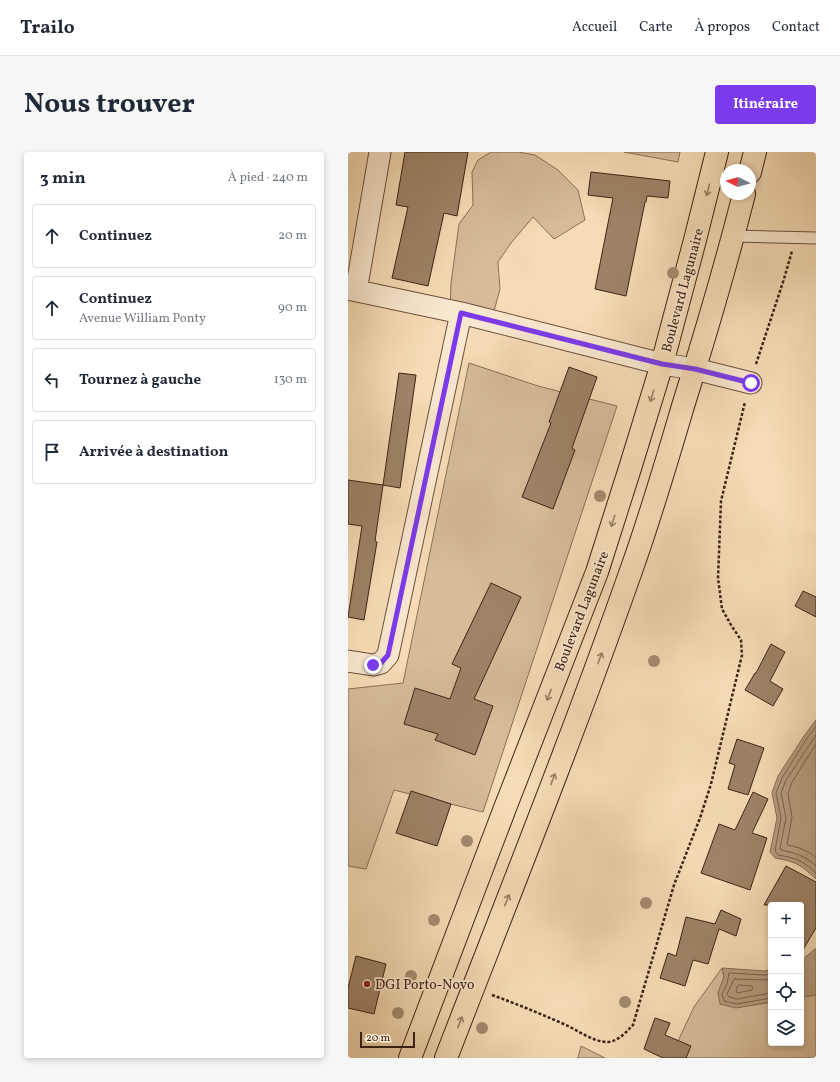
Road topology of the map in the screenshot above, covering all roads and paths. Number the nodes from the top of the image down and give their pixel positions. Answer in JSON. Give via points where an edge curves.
{"nodes":[{"id":1,"x":380,"y":152,"type":"edge"},
{"id":2,"x":717,"y":152,"type":"edge"},
{"id":3,"x":755,"y":152,"type":"edge"},
{"id":4,"x":752,"y":164,"type":"edge"},
{"id":5,"x":742,"y":200,"type":"edge"},
{"id":6,"x":733,"y":236,"type":"junction"},
{"id":7,"x":795,"y":237,"type":"junction"},
{"id":8,"x":816,"y":238,"type":"edge"},
{"id":9,"x":352,"y":290,"type":"edge"},
{"id":10,"x":461,"y":313,"type":"junction"},
{"id":11,"x":662,"y":364,"type":"junction"},
{"id":12,"x":695,"y":369,"type":"junction"},
{"id":13,"x":751,"y":383,"type":"junction"},
{"id":14,"x":348,"y":661,"type":"edge"},
{"id":15,"x":473,"y":988,"type":"junction"},
{"id":16,"x":410,"y":1058,"type":"edge"},
{"id":17,"x":446,"y":1058,"type":"edge"}],
"edges":[{"from":1,"to":9,"type":"street"},
{"from":2,"to":11,"type":"highway","name":"Boulevard Lagunaire","one_way":true},
{"from":3,"to":4,"type":"highway"},
{"from":5,"to":6,"type":"highway"},
{"from":6,"to":7,"type":"lane"},
{"from":6,"to":12,"type":"highway"},
{"from":7,"to":8,"type":"lane"},
{"from":7,"to":13,"type":"path"},
{"from":9,"to":10,"type":"street"},
{"from":10,"to":11,"type":"street"},
{"from":10,"to":14,"type":"street","via":[[388,655],[381,663],[373,665]]},
{"from":11,"to":12,"type":"street"},
{"from":11,"to":16,"type":"highway","name":"Boulevard Lagunaire","one_way":true,"via":[[597,572]]},
{"from":12,"to":13,"type":"street"},
{"from":15,"to":12,"type":"highway","one_way":true,"via":[[633,567]]},
{"from":13,"to":15,"type":"path","via":[[721,501],[718,578],[722,609],[741,640],[742,655],[711,784],[674,885],[633,1025],[621,1037],[609,1042],[593,1039],[531,1010]]},
{"from":17,"to":15,"type":"highway","one_way":true}]}
